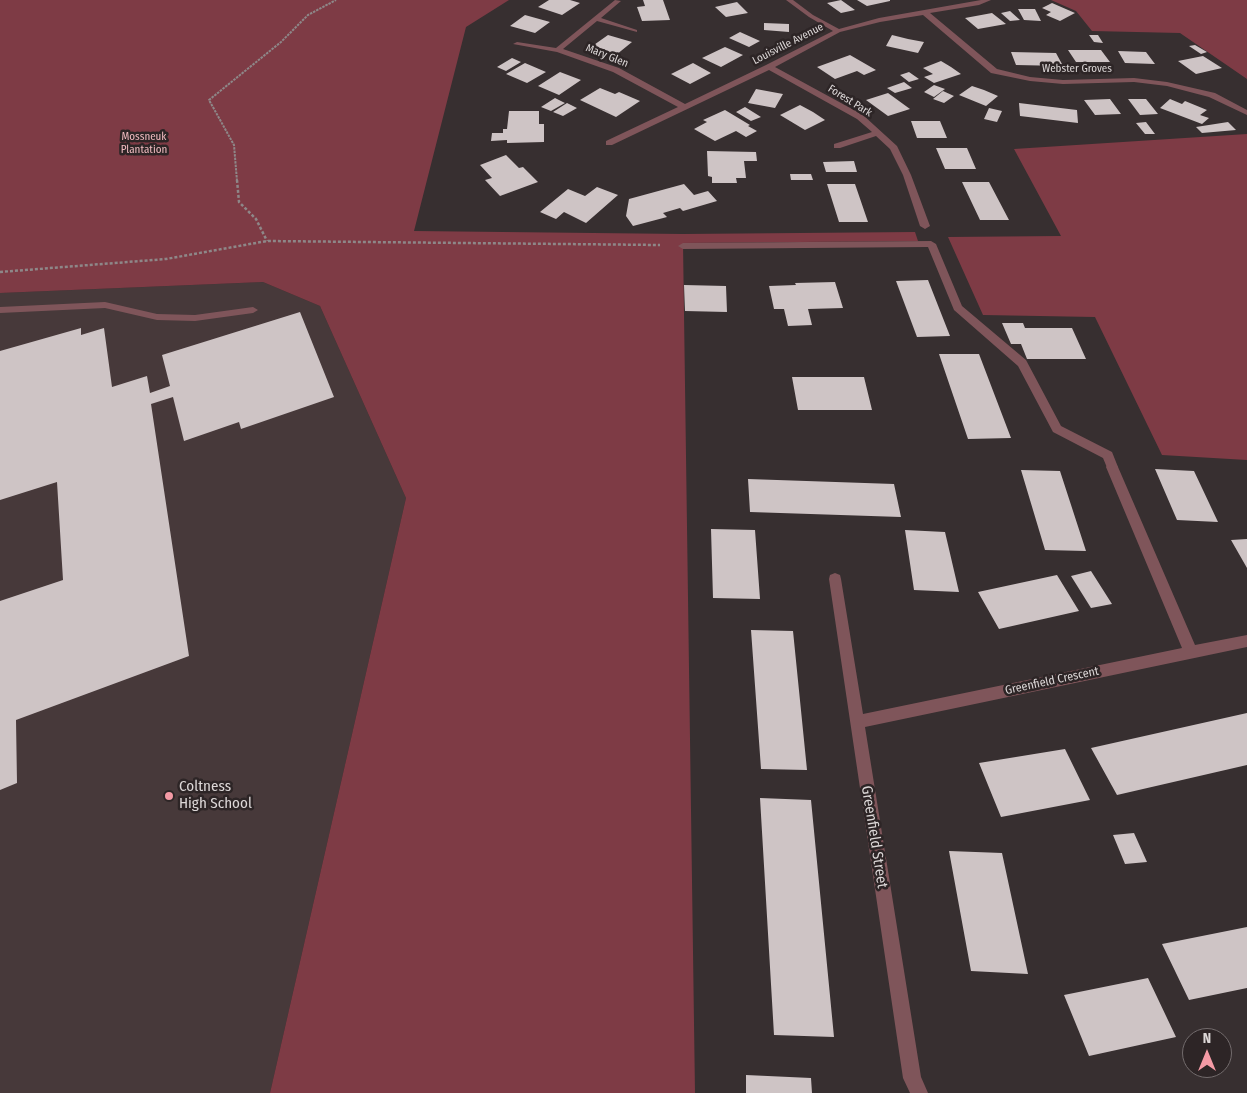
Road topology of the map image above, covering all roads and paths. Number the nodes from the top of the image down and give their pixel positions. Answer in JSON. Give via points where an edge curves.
{"nodes":[{"id":1,"x":334,"y":0,"type":"edge"},
{"id":2,"x":789,"y":0,"type":"edge"},
{"id":3,"x":988,"y":0,"type":"edge"},
{"id":4,"x":618,"y":1,"type":"edge"},
{"id":5,"x":924,"y":12,"type":"junction"},
{"id":6,"x":597,"y":19,"type":"junction"},
{"id":7,"x":635,"y":31,"type":"dead end"},
{"id":8,"x":838,"y":31,"type":"junction"},
{"id":9,"x":517,"y":44,"type":"dead end"},
{"id":10,"x":558,"y":50,"type":"junction"},
{"id":11,"x":769,"y":67,"type":"junction"},
{"id":12,"x":684,"y":106,"type":"junction"},
{"id":13,"x":1247,"y":113,"type":"edge"},
{"id":14,"x":878,"y":133,"type":"junction"},
{"id":15,"x":609,"y":143,"type":"dead end"},
{"id":16,"x":837,"y":146,"type":"dead end"},
{"id":17,"x":925,"y":226,"type":"dead end"},
{"id":18,"x":267,"y":241,"type":"junction"},
{"id":19,"x":683,"y":246,"type":"joint"},
{"id":20,"x":0,"y":272,"type":"edge"},
{"id":21,"x":0,"y":310,"type":"edge"},
{"id":22,"x":253,"y":310,"type":"dead end"},
{"id":23,"x":835,"y":580,"type":"dead end"},
{"id":24,"x":1247,"y":641,"type":"edge"},
{"id":25,"x":1191,"y":652,"type":"junction"},
{"id":26,"x":856,"y":722,"type":"junction"},
{"id":27,"x":919,"y":1093,"type":"edge"}],
"edges":[{"from":1,"to":18,"type":"path","via":[[308,15],[281,42],[210,100],[234,144],[239,202],[256,219]]},
{"from":2,"to":8,"type":"street"},
{"from":3,"to":5,"type":"street","name":"Louisville Avenue"},
{"from":4,"to":6,"type":"street"},
{"from":5,"to":8,"type":"street","name":"Louisville Avenue"},
{"from":5,"to":13,"type":"street","name":"Webster Groves","via":[[994,71],[1063,82],[1134,80],[1167,84],[1212,95]]},
{"from":6,"to":7,"type":"street"},
{"from":6,"to":10,"type":"street"},
{"from":8,"to":11,"type":"street","name":"Louisville Avenue"},
{"from":9,"to":10,"type":"street","name":"Mary Glen"},
{"from":10,"to":12,"type":"street","name":"Mary Glen","via":[[616,70]]},
{"from":11,"to":12,"type":"street","name":"Louisville Avenue"},
{"from":11,"to":14,"type":"street","name":"Forest Park","via":[[860,117]]},
{"from":12,"to":15,"type":"street","name":"Louisville Avenue"},
{"from":14,"to":16,"type":"street"},
{"from":14,"to":17,"type":"street","name":"Forest Park","via":[[894,148]]},
{"from":18,"to":19,"type":"path"},
{"from":18,"to":20,"type":"path","via":[[166,259]]},
{"from":19,"to":25,"type":"street","via":[[931,244],[958,308],[1022,364],[1057,429],[1108,456]]},
{"from":21,"to":22,"type":"street","via":[[104,305],[157,316],[195,318]]},
{"from":23,"to":26,"type":"street","name":"Greenfield Street"},
{"from":24,"to":25,"type":"street","name":"Greenfield Crescent"},
{"from":25,"to":26,"type":"street","name":"Greenfield Crescent"},
{"from":26,"to":27,"type":"street","name":"Greenfield Street","via":[[912,1078]]}]}
